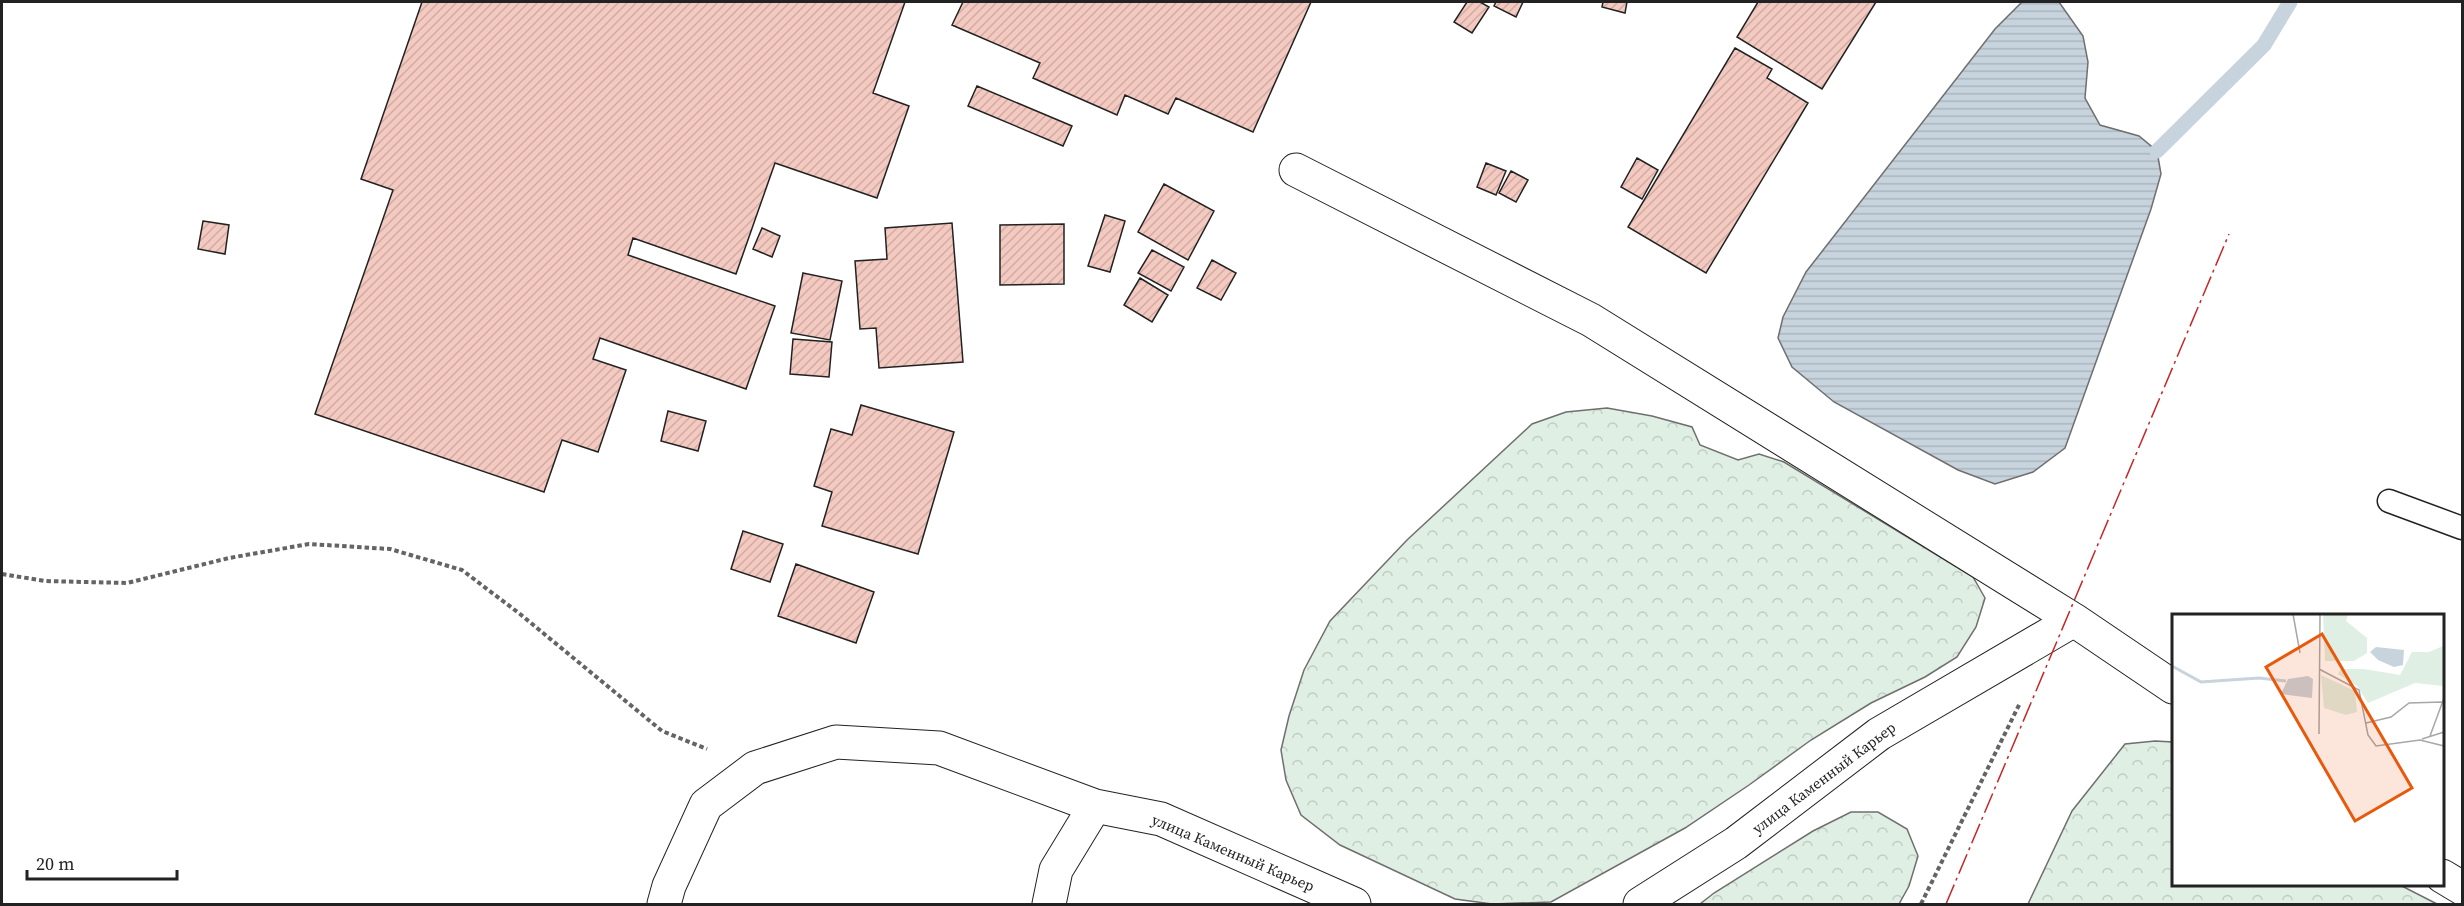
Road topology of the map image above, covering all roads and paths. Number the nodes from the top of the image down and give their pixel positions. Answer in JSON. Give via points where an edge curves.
{"nodes":[{"id":1,"x":1296,"y":170,"type":"dead end"},
{"id":2,"x":2389,"y":501,"type":"dead end"},
{"id":3,"x":2463,"y":528,"type":"edge"},
{"id":4,"x":2,"y":574,"type":"edge"},
{"id":5,"x":2074,"y":620,"type":"junction"},
{"id":6,"x":2172,"y":686,"type":"edge"},
{"id":7,"x":2025,"y":692,"type":"dead end"},
{"id":8,"x":755,"y":768,"type":"junction"},
{"id":9,"x":1095,"y":806,"type":"junction"},
{"id":10,"x":2443,"y":877,"type":"edge"},
{"id":11,"x":2463,"y":888,"type":"edge"},
{"id":12,"x":664,"y":904,"type":"edge"},
{"id":13,"x":1049,"y":904,"type":"edge"},
{"id":14,"x":1354,"y":904,"type":"edge"},
{"id":15,"x":1640,"y":904,"type":"edge"},
{"id":16,"x":1922,"y":904,"type":"edge"}],
"edges":[{"from":1,"to":5,"type":"street","via":[[1591,320]]},
{"from":2,"to":3,"type":"lane"},
{"from":4,"to":8,"type":"path","via":[[45,581],[127,583],[229,558],[309,544],[390,549],[462,570],[662,731]]},
{"from":5,"to":6,"type":"street"},
{"from":5,"to":15,"type":"street","name":"улица Каменный Карьер","via":[[1879,734],[1736,843]]},
{"from":7,"to":16,"type":"path"},
{"from":8,"to":9,"type":"street","name":"улица Каменный Карьер","via":[[836,742],[939,748]]},
{"from":8,"to":12,"type":"street","name":"улица Каменный Карьер","via":[[706,805]]},
{"from":9,"to":13,"type":"street","via":[[1056,870]]},
{"from":9,"to":14,"type":"street","name":"улица Каменный Карьер","via":[[1161,819]]},
{"from":10,"to":11,"type":"street"}]}
